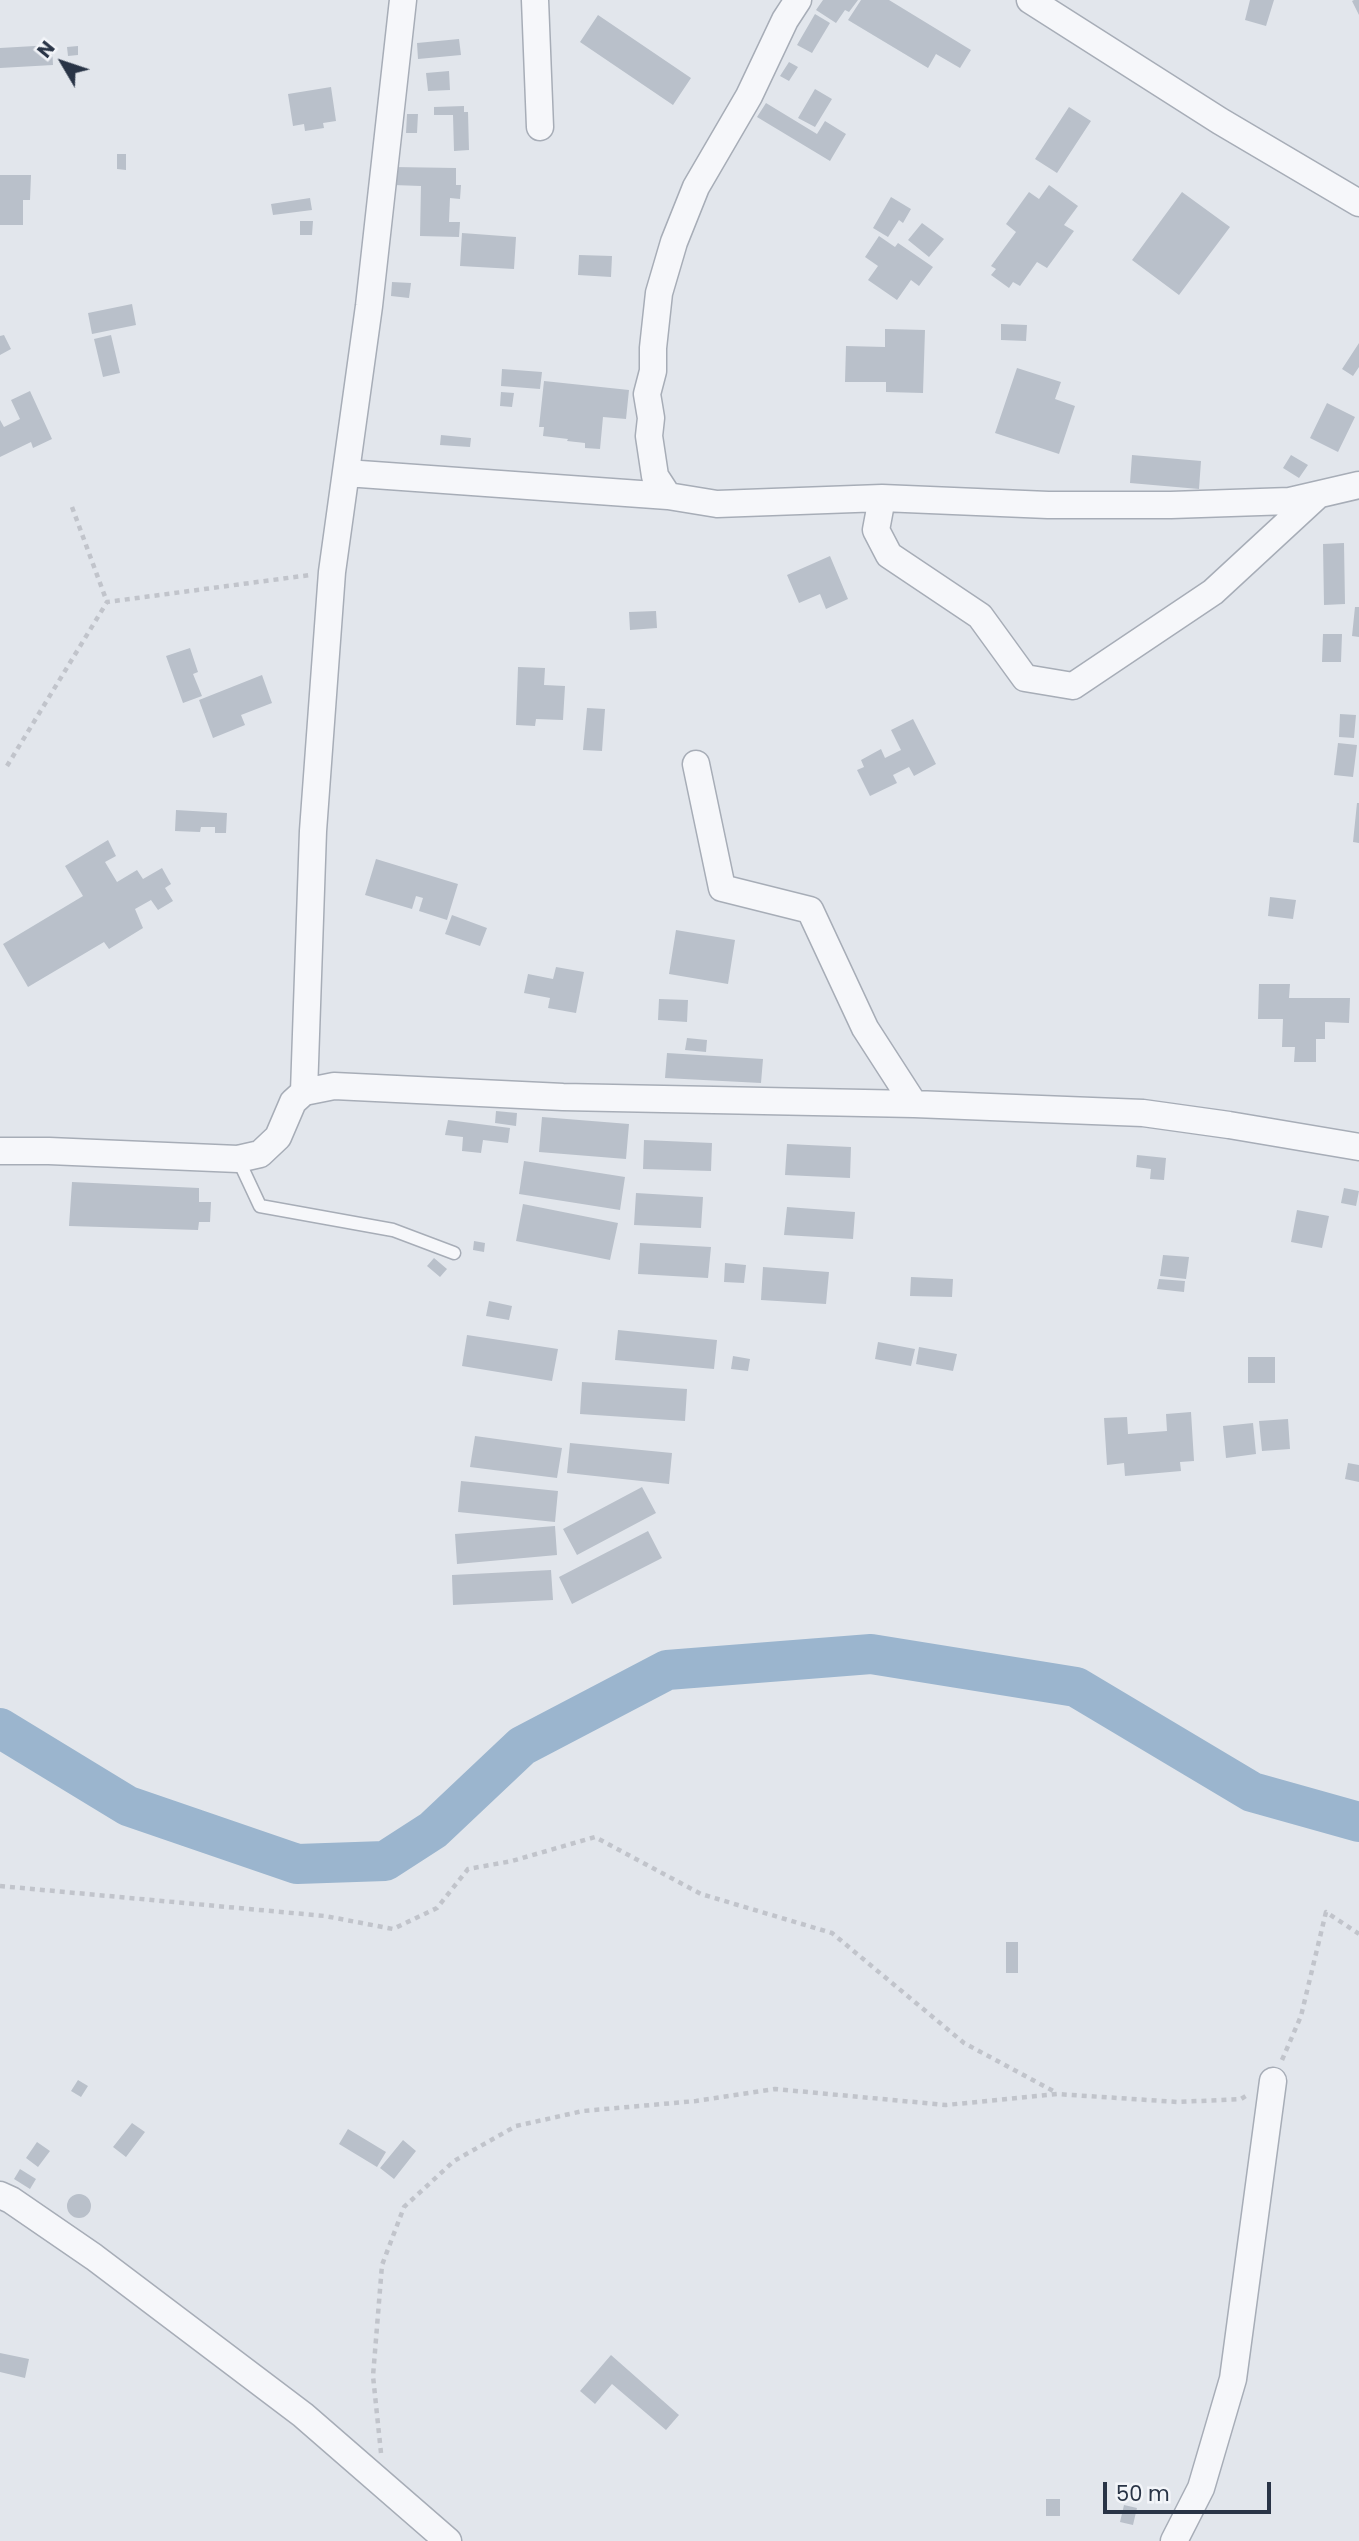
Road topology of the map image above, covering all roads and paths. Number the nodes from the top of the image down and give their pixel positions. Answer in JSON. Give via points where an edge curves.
{"nodes":[{"id":1,"x":403,"y":0,"type":"edge"},
{"id":2,"x":535,"y":0,"type":"edge"},
{"id":3,"x":799,"y":0,"type":"edge"},
{"id":4,"x":1038,"y":2,"type":"edge"},
{"id":5,"x":540,"y":127,"type":"dead end"},
{"id":6,"x":1359,"y":203,"type":"edge"},
{"id":7,"x":345,"y":473,"type":"junction"},
{"id":8,"x":1359,"y":485,"type":"edge"},
{"id":9,"x":1322,"y":492,"type":"junction"},
{"id":10,"x":668,"y":496,"type":"junction"},
{"id":11,"x":882,"y":498,"type":"junction"},
{"id":12,"x":72,"y":507,"type":"dead end"},
{"id":13,"x":332,"y":572,"type":"junction"},
{"id":14,"x":107,"y":602,"type":"junction"},
{"id":15,"x":696,"y":764,"type":"dead end"},
{"id":16,"x":7,"y":766,"type":"dead end"},
{"id":17,"x":304,"y":1092,"type":"junction"},
{"id":18,"x":914,"y":1104,"type":"junction"},
{"id":19,"x":1359,"y":1147,"type":"edge"},
{"id":20,"x":0,"y":1151,"type":"edge"},
{"id":21,"x":238,"y":1159,"type":"junction"},
{"id":22,"x":454,"y":1253,"type":"dead end"},
{"id":23,"x":0,"y":1886,"type":"edge"},
{"id":24,"x":1359,"y":1934,"type":"edge"},
{"id":25,"x":1273,"y":2081,"type":"junction"},
{"id":26,"x":1057,"y":2094,"type":"junction"},
{"id":27,"x":0,"y":2195,"type":"edge"},
{"id":28,"x":384,"y":2485,"type":"junction"},
{"id":29,"x":448,"y":2541,"type":"edge"},
{"id":30,"x":1174,"y":2541,"type":"edge"}],
"edges":[{"from":1,"to":7,"type":"street"},
{"from":2,"to":5,"type":"street"},
{"from":3,"to":10,"type":"street","via":[[696,187],[659,293],[648,394],[655,476]]},
{"from":4,"to":6,"type":"street","via":[[1220,121]]},
{"from":7,"to":10,"type":"street"},
{"from":7,"to":13,"type":"street"},
{"from":8,"to":9,"type":"street"},
{"from":9,"to":11,"type":"street","via":[[1290,500],[1171,506]]},
{"from":9,"to":11,"type":"street","via":[[1213,592],[1073,686],[1025,678],[980,616],[889,555],[876,530]]},
{"from":10,"to":11,"type":"street","via":[[718,504]]},
{"from":12,"to":14,"type":"path"},
{"from":13,"to":14,"type":"path"},
{"from":13,"to":17,"type":"street","via":[[313,831]]},
{"from":14,"to":16,"type":"path"},
{"from":15,"to":18,"type":"street","via":[[722,888],[810,910],[865,1028]]},
{"from":17,"to":18,"type":"street","via":[[345,1086],[563,1097]]},
{"from":17,"to":21,"type":"street","via":[[293,1102],[278,1137],[260,1154]]},
{"from":18,"to":19,"type":"street","via":[[1143,1113]]},
{"from":20,"to":21,"type":"street"},
{"from":21,"to":22,"type":"lane","via":[[260,1206],[393,1230]]},
{"from":23,"to":26,"type":"path","via":[[326,1916],[393,1929],[437,1908],[468,1869],[595,1836],[701,1894],[832,1933],[964,2043]]},
{"from":24,"to":25,"type":"path","via":[[1326,1912],[1301,2016]]},
{"from":25,"to":26,"type":"path","via":[[1241,2099],[1178,2102]]},
{"from":25,"to":30,"type":"street","via":[[1233,2379],[1201,2488]]},
{"from":26,"to":28,"type":"path","via":[[946,2105],[775,2090],[583,2110],[516,2126],[454,2161],[404,2207],[382,2265],[373,2376]]},
{"from":27,"to":28,"type":"street","via":[[94,2257],[303,2415]]},
{"from":28,"to":29,"type":"street"}]}
